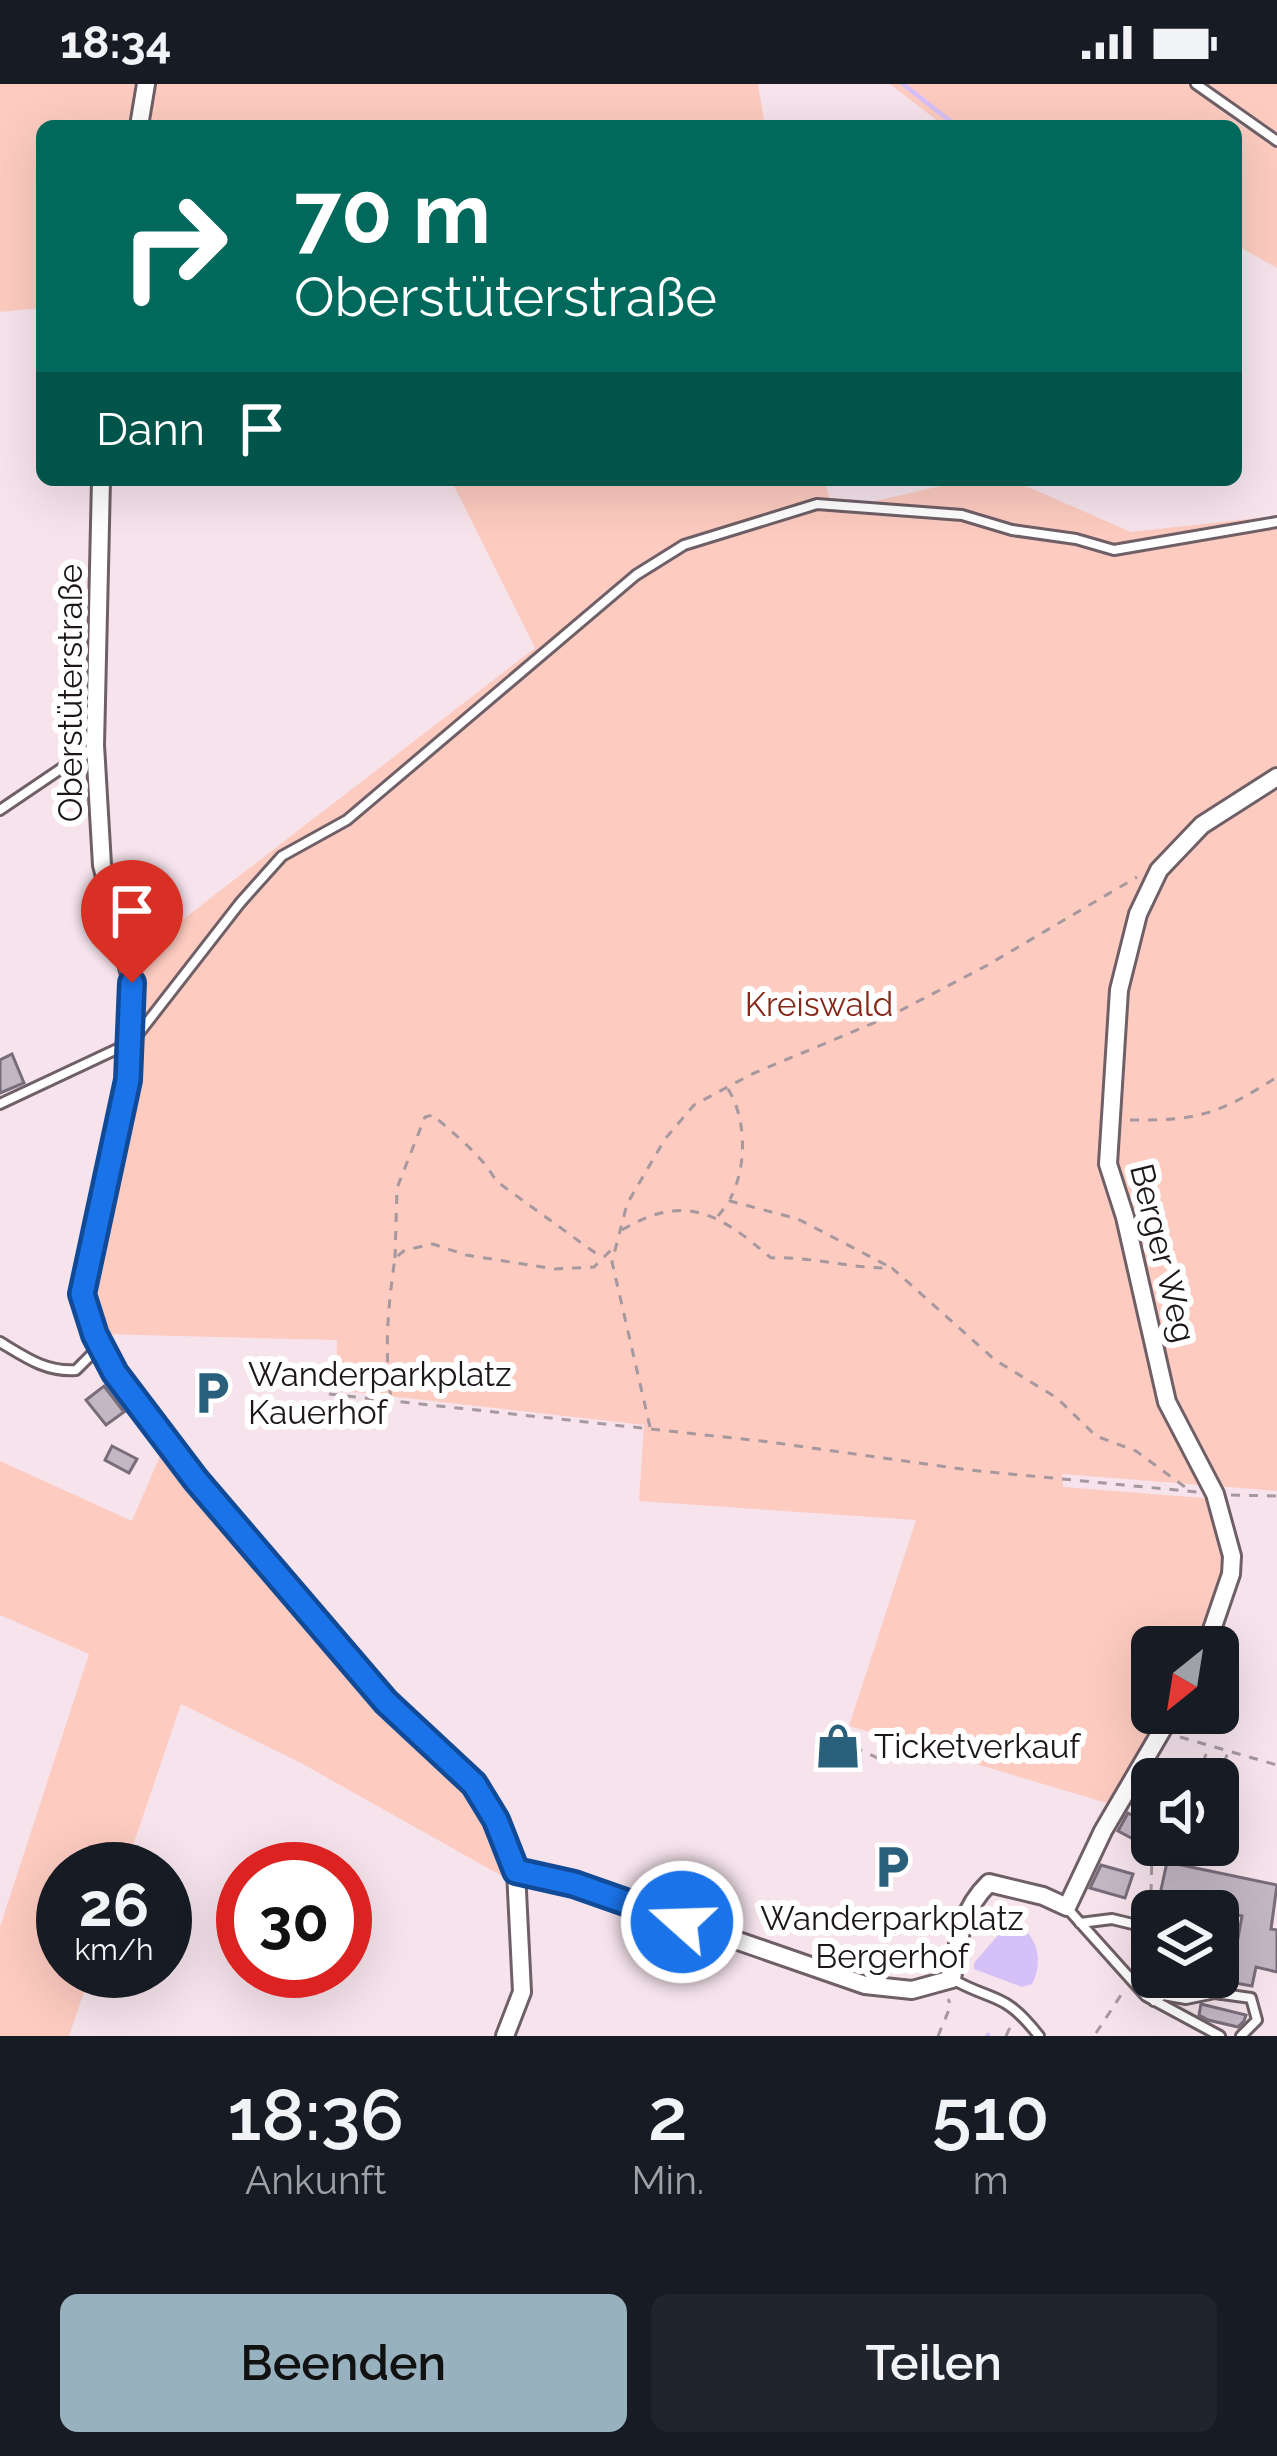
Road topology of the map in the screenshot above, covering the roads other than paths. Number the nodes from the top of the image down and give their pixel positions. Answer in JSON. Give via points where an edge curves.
{"nodes":[{"id":1,"x":146,"y":84,"type":"edge"},
{"id":2,"x":1196,"y":84,"type":"edge"},
{"id":3,"x":140,"y":120,"type":"edge"},
{"id":4,"x":1277,"y":141,"type":"edge"},
{"id":5,"x":100,"y":486,"type":"edge"},
{"id":6,"x":1277,"y":522,"type":"edge"},
{"id":7,"x":95,"y":746,"type":"junction"},
{"id":8,"x":1277,"y":777,"type":"edge"},
{"id":9,"x":0,"y":810,"type":"edge"},
{"id":10,"x":132,"y":1042,"type":"junction"},
{"id":11,"x":0,"y":1104,"type":"edge"},
{"id":12,"x":0,"y":1342,"type":"edge"},
{"id":13,"x":101,"y":1345,"type":"junction"},
{"id":14,"x":1213,"y":1626,"type":"edge"},
{"id":15,"x":1160,"y":1734,"type":"edge"},
{"id":16,"x":516,"y":1871,"type":"junction"},
{"id":17,"x":1067,"y":1907,"type":"junction"},
{"id":18,"x":1080,"y":1924,"type":"junction"},
{"id":19,"x":1131,"y":1924,"type":"edge"},
{"id":20,"x":946,"y":1980,"type":"junction"},
{"id":21,"x":1239,"y":1996,"type":"edge"},
{"id":22,"x":1158,"y":1998,"type":"edge"},
{"id":23,"x":1154,"y":2001,"type":"junction"},
{"id":24,"x":506,"y":2036,"type":"edge"},
{"id":25,"x":1039,"y":2036,"type":"edge"},
{"id":26,"x":1220,"y":2036,"type":"edge"},
{"id":27,"x":1241,"y":2036,"type":"edge"}],
"edges":[{"from":1,"to":3,"type":"street"},
{"from":2,"to":4,"type":"lane"},
{"from":5,"to":7,"type":"street","name":"Oberstüterstraße"},
{"from":6,"to":10,"type":"lane","via":[[1114,550],[962,515],[818,504],[684,544],[636,575],[347,820],[282,856]]},
{"from":7,"to":9,"type":"lane"},
{"from":7,"to":10,"type":"street","name":"Oberstüterstraße","via":[[102,865],[132,983]]},
{"from":8,"to":14,"type":"street","name":"Berger Weg","via":[[1202,824],[1159,870],[1120,977],[1108,1164],[1167,1402],[1215,1494],[1232,1556]]},
{"from":10,"to":11,"type":"lane"},
{"from":10,"to":13,"type":"street","name":"Oberstüterstraße","via":[[82,1294]]},
{"from":12,"to":13,"type":"lane","via":[[60,1371],[76,1370]]},
{"from":13,"to":16,"type":"street","name":"Oberstüterstraße","via":[[144,1414],[386,1702],[474,1784]]},
{"from":15,"to":17,"type":"street"},
{"from":16,"to":20,"type":"street","via":[[865,1985],[912,1990]]},
{"from":16,"to":24,"type":"street","name":"Oberstüterstraße","via":[[522,1992]]},
{"from":17,"to":18,"type":"lane"},
{"from":17,"to":20,"type":"street","via":[[989,1883],[971,1900]]},
{"from":18,"to":19,"type":"lane"},
{"from":18,"to":23,"type":"lane"},
{"from":20,"to":25,"type":"lane","via":[[998,1996]]},
{"from":21,"to":27,"type":"lane","via":[[1251,1998],[1257,2020]]},
{"from":22,"to":23,"type":"lane"},
{"from":23,"to":26,"type":"lane"}]}
